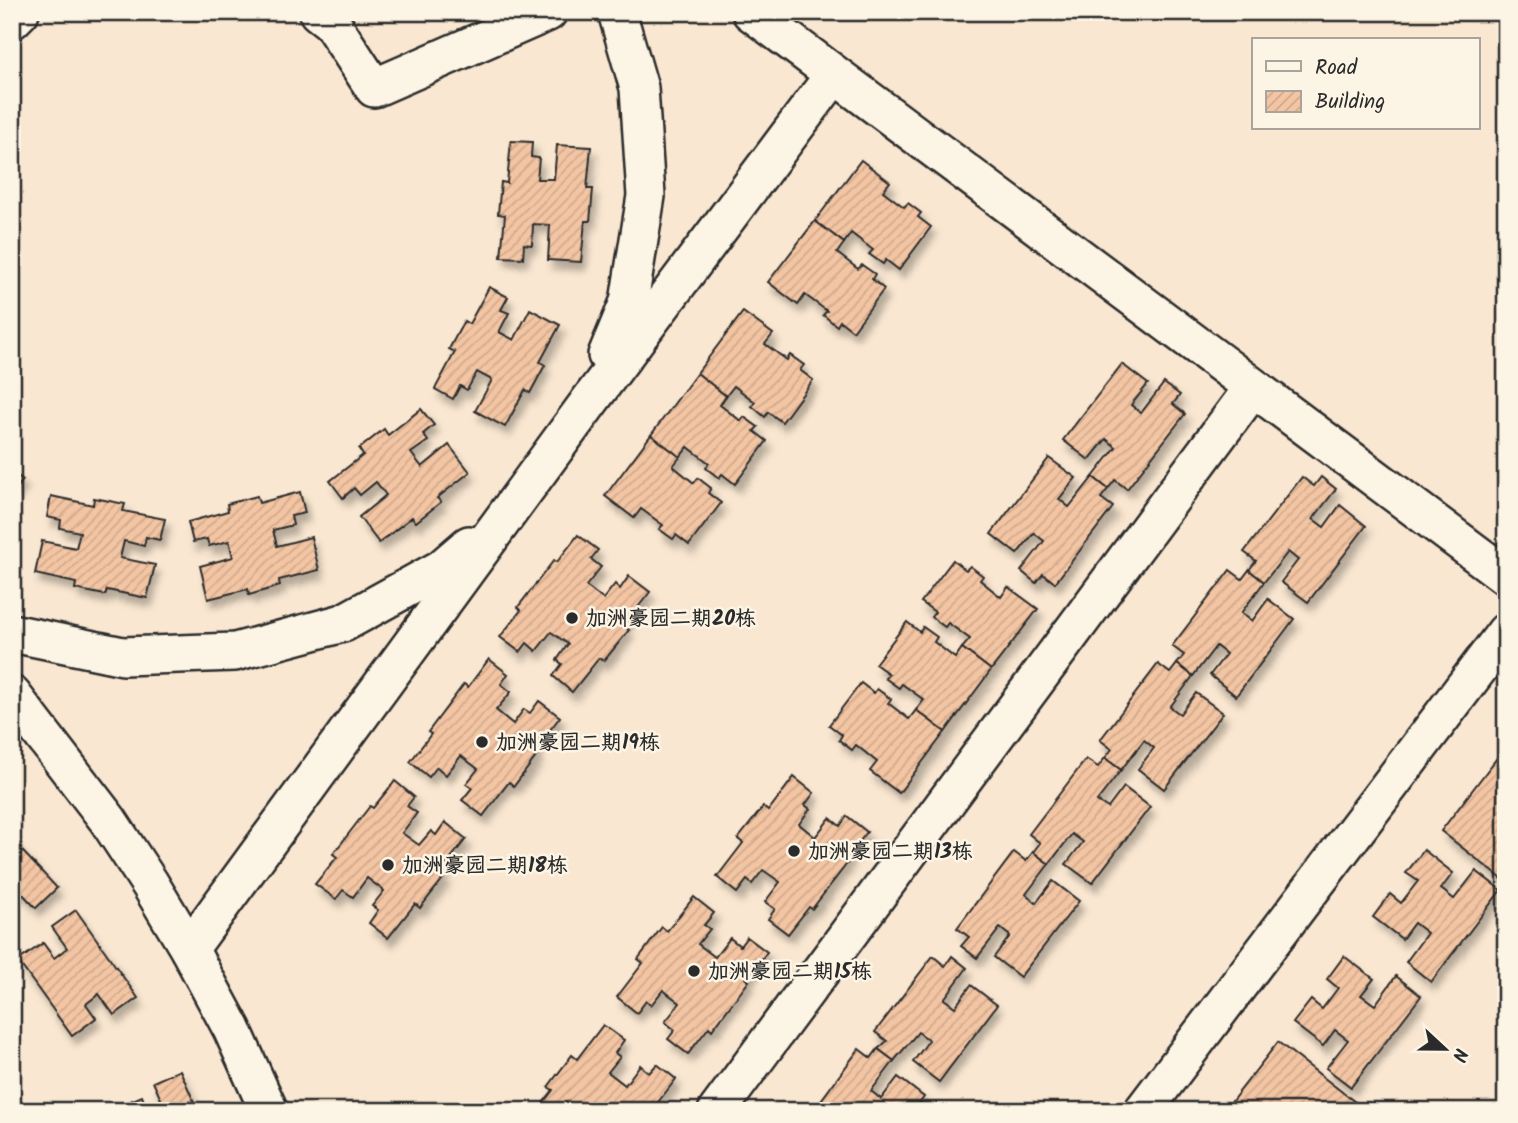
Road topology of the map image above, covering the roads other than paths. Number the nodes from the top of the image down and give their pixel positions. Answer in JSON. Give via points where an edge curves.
{"nodes":[{"id":1,"x":20,"y":12,"type":"edge"},
{"id":2,"x":318,"y":12,"type":"edge"},
{"id":3,"x":548,"y":12,"type":"edge"},
{"id":4,"x":617,"y":12,"type":"edge"},
{"id":5,"x":751,"y":12,"type":"edge"},
{"id":6,"x":12,"y":20,"type":"edge"},
{"id":7,"x":834,"y":75,"type":"junction"},
{"id":8,"x":1254,"y":388,"type":"junction"},
{"id":9,"x":589,"y":402,"type":"junction"},
{"id":10,"x":516,"y":503,"type":"junction"},
{"id":11,"x":1506,"y":576,"type":"edge"},
{"id":12,"x":1506,"y":632,"type":"edge"},
{"id":13,"x":12,"y":633,"type":"edge"},
{"id":14,"x":12,"y":695,"type":"edge"},
{"id":15,"x":189,"y":949,"type":"junction"},
{"id":16,"x":269,"y":1111,"type":"edge"},
{"id":17,"x":717,"y":1111,"type":"edge"},
{"id":18,"x":1143,"y":1111,"type":"edge"}],
"edges":[{"from":1,"to":6,"type":"lane"},
{"from":2,"to":3,"type":"lane","via":[[331,22],[374,88]]},
{"from":4,"to":9,"type":"lane","via":[[639,89],[646,196],[629,302]]},
{"from":5,"to":7,"type":"lane"},
{"from":7,"to":8,"type":"lane"},
{"from":7,"to":9,"type":"lane"},
{"from":8,"to":11,"type":"lane"},
{"from":8,"to":17,"type":"lane"},
{"from":9,"to":10,"type":"lane"},
{"from":10,"to":13,"type":"lane","via":[[441,569],[343,622],[235,652],[123,656]]},
{"from":10,"to":15,"type":"lane"},
{"from":12,"to":18,"type":"lane"},
{"from":14,"to":15,"type":"lane","via":[[108,820]]},
{"from":15,"to":16,"type":"lane"}]}
